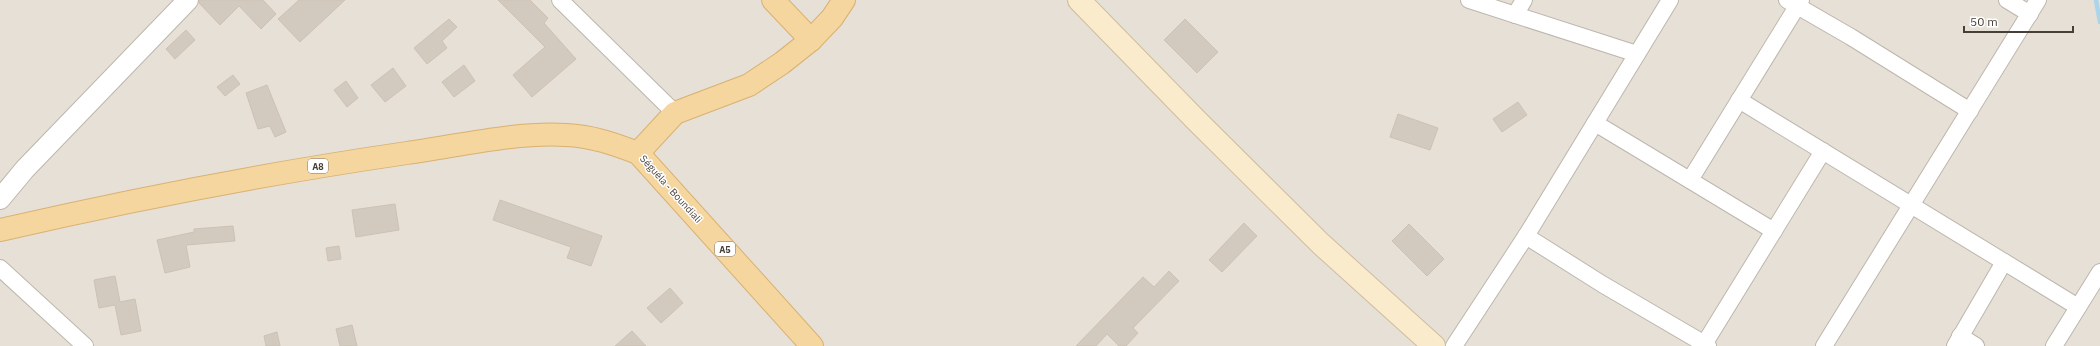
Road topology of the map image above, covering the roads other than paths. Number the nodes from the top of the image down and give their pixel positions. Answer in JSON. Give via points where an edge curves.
{"nodes":[{"id":1,"x":188,"y":0,"type":"edge"},
{"id":2,"x":560,"y":0,"type":"edge"},
{"id":3,"x":773,"y":0,"type":"edge"},
{"id":4,"x":844,"y":0,"type":"edge"},
{"id":5,"x":1079,"y":0,"type":"edge"},
{"id":6,"x":1469,"y":0,"type":"edge"},
{"id":7,"x":1524,"y":0,"type":"edge"},
{"id":8,"x":1670,"y":0,"type":"edge"},
{"id":9,"x":2007,"y":0,"type":"edge"},
{"id":10,"x":2038,"y":0,"type":"edge"},
{"id":11,"x":1795,"y":2,"type":"edge"},
{"id":12,"x":1515,"y":14,"type":"junction"},
{"id":13,"x":2030,"y":14,"type":"junction"},
{"id":14,"x":811,"y":40,"type":"junction"},
{"id":15,"x":1637,"y":54,"type":"junction"},
{"id":16,"x":1739,"y":100,"type":"junction"},
{"id":17,"x":1970,"y":111,"type":"junction"},
{"id":18,"x":675,"y":113,"type":"junction"},
{"id":19,"x":1595,"y":123,"type":"junction"},
{"id":20,"x":1823,"y":151,"type":"junction"},
{"id":21,"x":638,"y":153,"type":"junction"},
{"id":22,"x":1690,"y":180,"type":"junction"},
{"id":23,"x":0,"y":198,"type":"edge"},
{"id":24,"x":1912,"y":205,"type":"junction"},
{"id":25,"x":0,"y":230,"type":"edge"},
{"id":26,"x":1774,"y":231,"type":"junction"},
{"id":27,"x":1526,"y":236,"type":"junction"},
{"id":28,"x":2004,"y":262,"type":"junction"},
{"id":29,"x":0,"y":268,"type":"edge"},
{"id":30,"x":2100,"y":272,"type":"edge"},
{"id":31,"x":2078,"y":307,"type":"junction"},
{"id":32,"x":1958,"y":341,"type":"edge"},
{"id":33,"x":1705,"y":345,"type":"edge"},
{"id":34,"x":85,"y":346,"type":"edge"},
{"id":35,"x":812,"y":346,"type":"edge"},
{"id":36,"x":1434,"y":346,"type":"edge"},
{"id":37,"x":1454,"y":346,"type":"edge"},
{"id":38,"x":1824,"y":346,"type":"edge"},
{"id":39,"x":1976,"y":346,"type":"edge"},
{"id":40,"x":2054,"y":346,"type":"edge"}],
"edges":[{"from":1,"to":23,"type":"street","via":[[24,169]]},
{"from":2,"to":18,"type":"street"},
{"from":3,"to":14,"type":"main road"},
{"from":4,"to":14,"type":"main road","name":"Séguéla - Boundiali","via":[[832,18]]},
{"from":5,"to":36,"type":"main road","via":[[1321,244]]},
{"from":6,"to":12,"type":"street"},
{"from":7,"to":12,"type":"street"},
{"from":8,"to":15,"type":"street"},
{"from":9,"to":13,"type":"street"},
{"from":10,"to":13,"type":"street"},
{"from":11,"to":16,"type":"street"},
{"from":11,"to":17,"type":"street"},
{"from":12,"to":15,"type":"street"},
{"from":13,"to":17,"type":"street"},
{"from":14,"to":18,"type":"main road","name":"Séguéla - Boundiali","via":[[749,85]]},
{"from":15,"to":19,"type":"street"},
{"from":16,"to":20,"type":"street"},
{"from":16,"to":22,"type":"street"},
{"from":17,"to":24,"type":"street"},
{"from":18,"to":21,"type":"main road","name":"Séguéla - Boundiali"},
{"from":19,"to":22,"type":"street"},
{"from":19,"to":27,"type":"street"},
{"from":20,"to":24,"type":"street"},
{"from":20,"to":26,"type":"street"},
{"from":21,"to":25,"type":"main road","number":"A8","via":[[599,139],[565,135],[520,137],[330,164],[113,204]]},
{"from":21,"to":35,"type":"main road","name":"Séguéla - Boundiali","number":"A5"},
{"from":22,"to":26,"type":"street"},
{"from":24,"to":28,"type":"street"},
{"from":24,"to":38,"type":"street"},
{"from":26,"to":33,"type":"street"},
{"from":27,"to":33,"type":"street"},
{"from":27,"to":37,"type":"street"},
{"from":28,"to":31,"type":"street"},
{"from":28,"to":32,"type":"street"},
{"from":29,"to":34,"type":"street"},
{"from":30,"to":31,"type":"street"},
{"from":31,"to":40,"type":"street"},
{"from":32,"to":39,"type":"street"}]}
